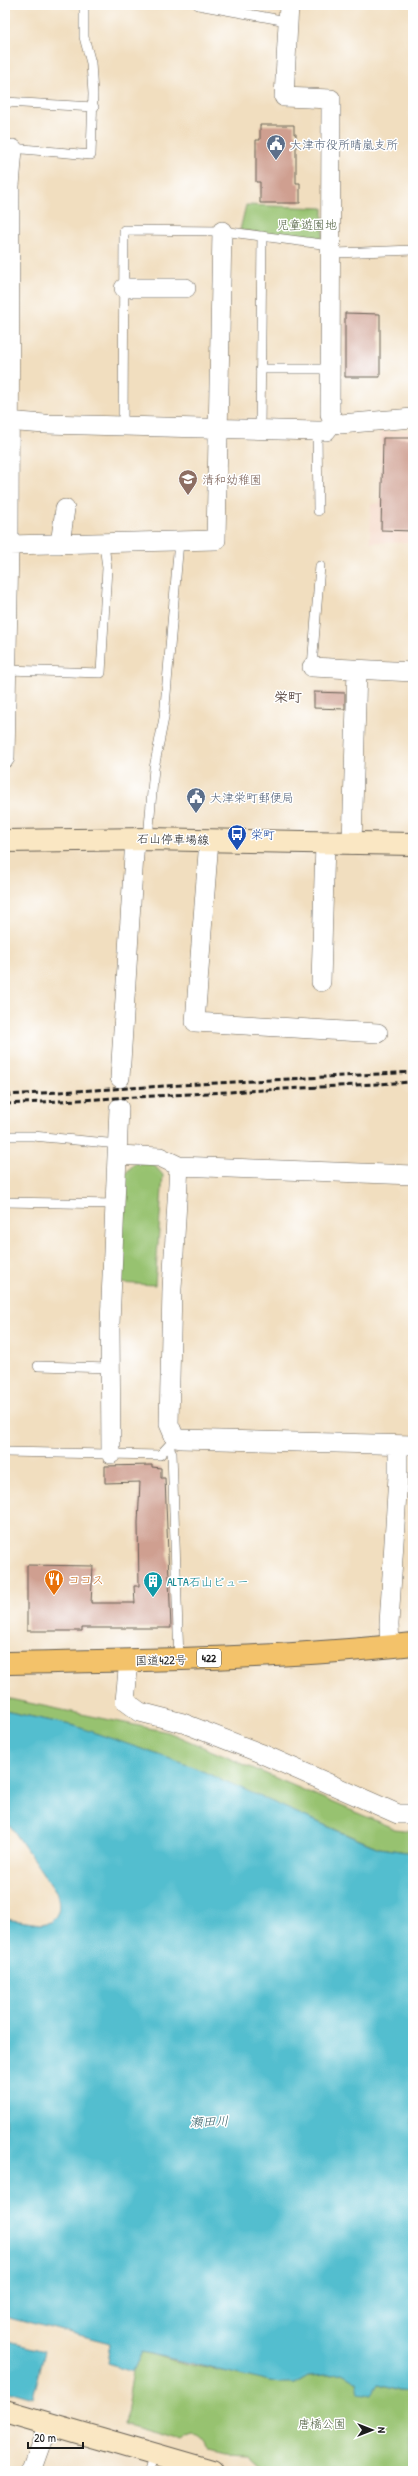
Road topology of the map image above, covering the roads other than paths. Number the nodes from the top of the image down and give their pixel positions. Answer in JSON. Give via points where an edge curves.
{"nodes":[{"id":1,"x":84,"y":5,"type":"edge"},
{"id":2,"x":198,"y":5,"type":"edge"},
{"id":3,"x":288,"y":13,"type":"edge"},
{"id":4,"x":5,"y":102,"type":"edge"},
{"id":5,"x":94,"y":107,"type":"junction"},
{"id":6,"x":9,"y":148,"type":"edge"},
{"id":7,"x":222,"y":231,"type":"junction"},
{"id":8,"x":262,"y":236,"type":"junction"},
{"id":9,"x":330,"y":249,"type":"junction"},
{"id":10,"x":413,"y":250,"type":"edge"},
{"id":11,"x":124,"y":288,"type":"junction"},
{"id":12,"x":186,"y":288,"type":"dead end"},
{"id":13,"x":8,"y":306,"type":"edge"},
{"id":14,"x":260,"y":370,"type":"junction"},
{"id":15,"x":330,"y":370,"type":"junction"},
{"id":16,"x":413,"y":418,"type":"edge"},
{"id":17,"x":7,"y":421,"type":"edge"},
{"id":18,"x":334,"y":421,"type":"junction"},
{"id":19,"x":123,"y":426,"type":"junction"},
{"id":20,"x":218,"y":428,"type":"junction"},
{"id":21,"x":260,"y":430,"type":"junction"},
{"id":22,"x":318,"y":431,"type":"junction"},
{"id":23,"x":7,"y":508,"type":"edge"},
{"id":24,"x":65,"y":509,"type":"dead end"},
{"id":25,"x":318,"y":511,"type":"dead end"},
{"id":26,"x":178,"y":540,"type":"junction"},
{"id":27,"x":60,"y":544,"type":"junction"},
{"id":28,"x":104,"y":544,"type":"junction"},
{"id":29,"x":9,"y":545,"type":"junction"},
{"id":30,"x":320,"y":566,"type":"dead end"},
{"id":31,"x":312,"y":667,"type":"joint"},
{"id":32,"x":357,"y":669,"type":"junction"},
{"id":33,"x":6,"y":670,"type":"edge"},
{"id":34,"x":413,"y":672,"type":"edge"},
{"id":35,"x":5,"y":758,"type":"edge"},
{"id":36,"x":142,"y":839,"type":"junction"},
{"id":37,"x":209,"y":840,"type":"junction"},
{"id":38,"x":5,"y":841,"type":"edge"},
{"id":39,"x":325,"y":843,"type":"junction"},
{"id":40,"x":352,"y":844,"type":"junction"},
{"id":41,"x":413,"y":844,"type":"edge"},
{"id":42,"x":321,"y":982,"type":"dead end"},
{"id":43,"x":378,"y":1033,"type":"dead end"},
{"id":44,"x":120,"y":1078,"type":"dead end"},
{"id":45,"x":119,"y":1108,"type":"dead end"},
{"id":46,"x":5,"y":1136,"type":"edge"},
{"id":47,"x":118,"y":1149,"type":"junction"},
{"id":48,"x":179,"y":1166,"type":"junction"},
{"id":49,"x":413,"y":1175,"type":"edge"},
{"id":50,"x":5,"y":1202,"type":"edge"},
{"id":51,"x":116,"y":1204,"type":"junction"},
{"id":52,"x":38,"y":1366,"type":"dead end"},
{"id":53,"x":111,"y":1368,"type":"junction"},
{"id":54,"x":172,"y":1442,"type":"junction"},
{"id":55,"x":405,"y":1445,"type":"edge"},
{"id":56,"x":5,"y":1452,"type":"edge"},
{"id":57,"x":111,"y":1454,"type":"junction"},
{"id":58,"x":413,"y":1644,"type":"edge"},
{"id":59,"x":390,"y":1647,"type":"junction"},
{"id":60,"x":129,"y":1660,"type":"junction"},
{"id":61,"x":179,"y":1660,"type":"junction"},
{"id":62,"x":5,"y":1663,"type":"edge"},
{"id":63,"x":413,"y":1814,"type":"edge"},
{"id":64,"x":5,"y":2411,"type":"edge"},
{"id":65,"x":49,"y":2424,"type":"junction"},
{"id":66,"x":152,"y":2463,"type":"edge"},
{"id":67,"x":32,"y":2471,"type":"edge"},
{"id":68,"x":212,"y":2471,"type":"edge"}],
"edges":[{"from":1,"to":5,"type":"lane","via":[[84,37],[92,63]]},
{"from":2,"to":3,"type":"lane"},
{"from":3,"to":9,"type":"street","via":[[284,97],[331,99]]},
{"from":4,"to":5,"type":"lane"},
{"from":5,"to":6,"type":"lane","via":[[91,155]]},
{"from":6,"to":13,"type":"street"},
{"from":7,"to":8,"type":"lane"},
{"from":7,"to":11,"type":"lane","via":[[124,230]]},
{"from":7,"to":20,"type":"street"},
{"from":8,"to":9,"type":"lane","via":[[322,244]]},
{"from":8,"to":14,"type":"lane"},
{"from":9,"to":10,"type":"lane","via":[[336,253]]},
{"from":9,"to":15,"type":"street"},
{"from":11,"to":12,"type":"street"},
{"from":11,"to":19,"type":"lane"},
{"from":13,"to":17,"type":"street"},
{"from":14,"to":15,"type":"lane"},
{"from":14,"to":21,"type":"lane"},
{"from":15,"to":18,"type":"street","via":[[330,414]]},
{"from":16,"to":18,"type":"street","via":[[340,424]]},
{"from":17,"to":19,"type":"street"},
{"from":17,"to":23,"type":"street"},
{"from":18,"to":22,"type":"street","via":[[326,431]]},
{"from":19,"to":20,"type":"street"},
{"from":20,"to":21,"type":"street"},
{"from":20,"to":26,"type":"street","via":[[216,540]]},
{"from":21,"to":22,"type":"street"},
{"from":22,"to":25,"type":"lane"},
{"from":23,"to":29,"type":"street"},
{"from":24,"to":27,"type":"street"},
{"from":26,"to":28,"type":"street"},
{"from":26,"to":36,"type":"lane","via":[[164,718]]},
{"from":27,"to":28,"type":"street"},
{"from":27,"to":29,"type":"street"},
{"from":28,"to":33,"type":"lane","via":[[107,568],[102,673]]},
{"from":29,"to":33,"type":"street"},
{"from":30,"to":31,"type":"lane"},
{"from":31,"to":32,"type":"street"},
{"from":32,"to":34,"type":"street"},
{"from":32,"to":40,"type":"street"},
{"from":33,"to":35,"type":"street"},
{"from":36,"to":37,"type":"main road","name":"石山停車場線"},
{"from":36,"to":38,"type":"main road","name":"石山停車場線"},
{"from":36,"to":44,"type":"street"},
{"from":37,"to":39,"type":"main road","name":"石山停車場線"},
{"from":37,"to":43,"type":"street","via":[[195,1022]]},
{"from":39,"to":40,"type":"main road","name":"石山停車場線"},
{"from":39,"to":42,"type":"street"},
{"from":40,"to":41,"type":"main road","name":"石山停車場線"},
{"from":45,"to":47,"type":"street"},
{"from":46,"to":47,"type":"lane","via":[[33,1136]]},
{"from":47,"to":48,"type":"street","via":[[160,1157]]},
{"from":47,"to":51,"type":"street"},
{"from":48,"to":49,"type":"street"},
{"from":48,"to":54,"type":"street","via":[[171,1297],[169,1424]]},
{"from":50,"to":51,"type":"lane"},
{"from":51,"to":53,"type":"street","via":[[110,1324]]},
{"from":52,"to":53,"type":"lane"},
{"from":53,"to":57,"type":"street"},
{"from":54,"to":55,"type":"street"},
{"from":54,"to":57,"type":"lane","via":[[160,1455]]},
{"from":54,"to":61,"type":"lane"},
{"from":55,"to":59,"type":"street","via":[[398,1476],[389,1624]]},
{"from":56,"to":57,"type":"lane"},
{"from":58,"to":59,"type":"highway","name":"国道422号","number":"422"},
{"from":59,"to":61,"type":"highway","name":"国道422号","number":"422"},
{"from":60,"to":61,"type":"highway","name":"国道422号","number":"422"},
{"from":60,"to":62,"type":"highway","name":"国道422号","number":"422"},
{"from":60,"to":63,"type":"street","via":[[125,1701],[140,1712],[183,1723],[260,1752],[398,1814]]},
{"from":64,"to":65,"type":"main road"},
{"from":65,"to":66,"type":"main road"},
{"from":65,"to":67,"type":"street"},
{"from":66,"to":68,"type":"main road"}]}
